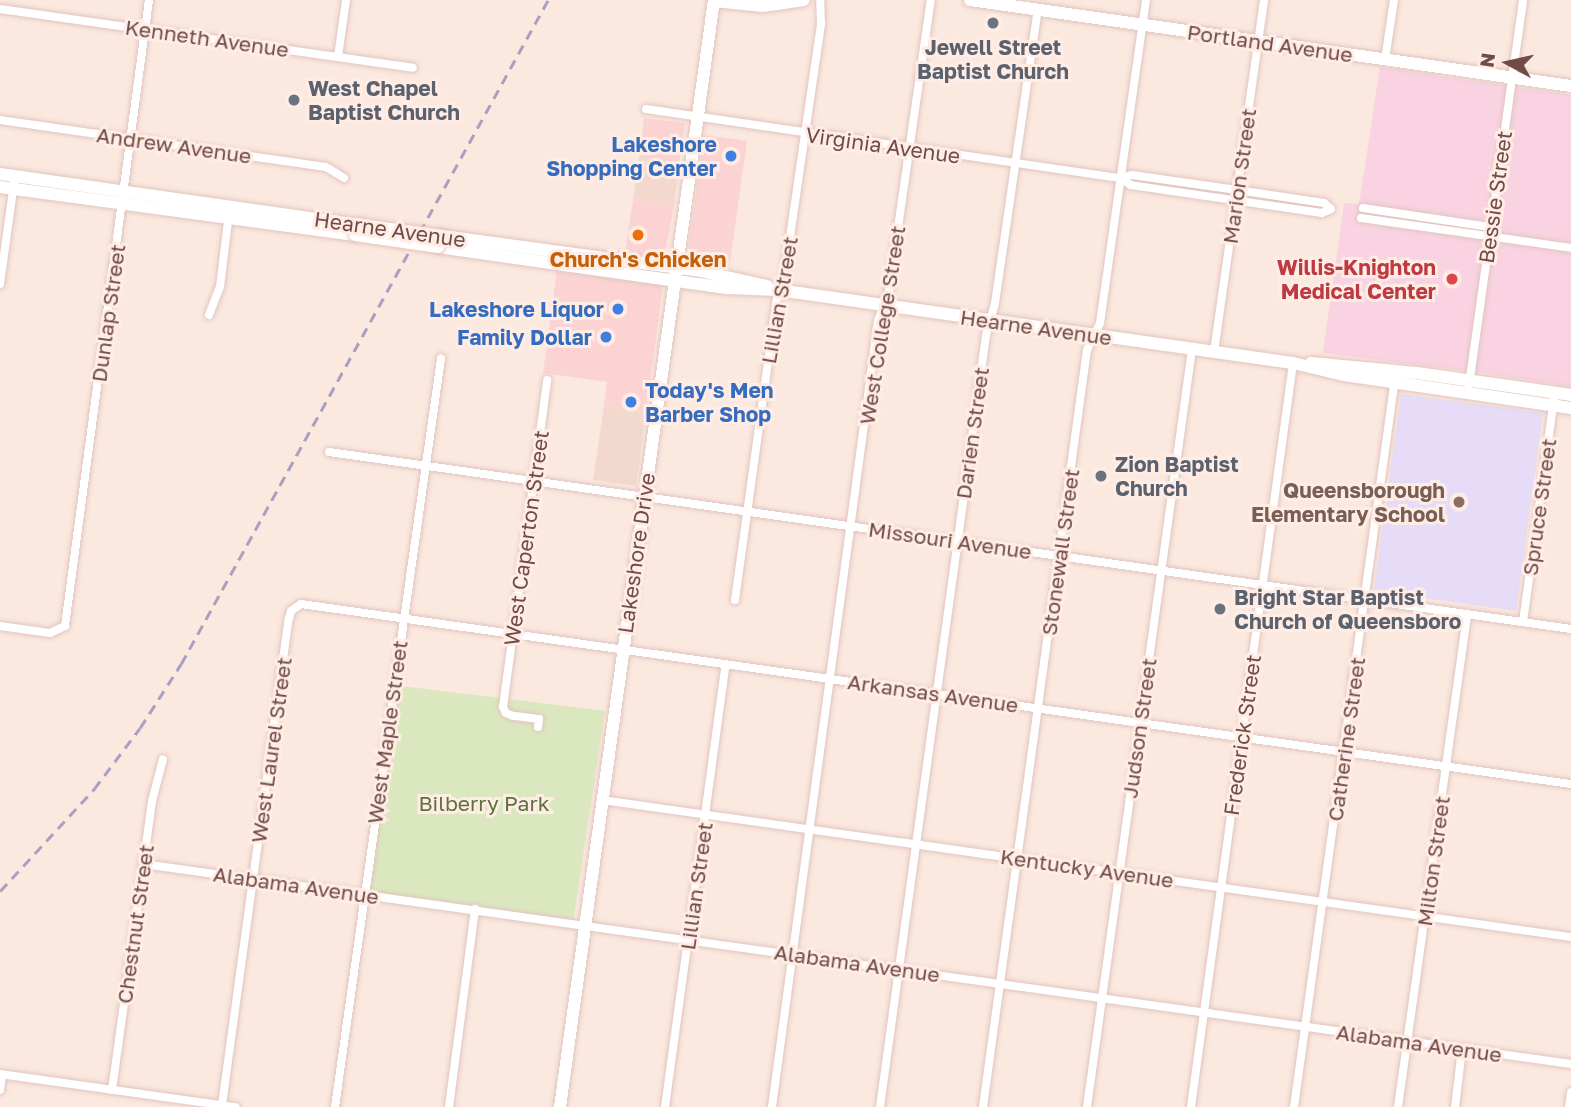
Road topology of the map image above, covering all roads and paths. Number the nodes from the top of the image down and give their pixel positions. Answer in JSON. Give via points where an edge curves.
{"nodes":[{"id":1,"x":149,"y":0,"type":"edge"},
{"id":2,"x":346,"y":0,"type":"edge"},
{"id":3,"x":711,"y":0,"type":"edge"},
{"id":4,"x":804,"y":0,"type":"edge"},
{"id":5,"x":820,"y":0,"type":"edge"},
{"id":6,"x":931,"y":0,"type":"edge"},
{"id":7,"x":970,"y":0,"type":"edge"},
{"id":8,"x":1146,"y":0,"type":"edge"},
{"id":9,"x":1264,"y":0,"type":"edge"},
{"id":10,"x":1394,"y":0,"type":"edge"},
{"id":11,"x":1523,"y":0,"type":"edge"},
{"id":12,"x":1006,"y":3,"type":"edge"},
{"id":13,"x":0,"y":9,"type":"edge"},
{"id":14,"x":1038,"y":10,"type":"junction"},
{"id":15,"x":1142,"y":25,"type":"junction"},
{"id":16,"x":146,"y":30,"type":"junction"},
{"id":17,"x":1259,"y":41,"type":"junction"},
{"id":18,"x":338,"y":57,"type":"junction"},
{"id":19,"x":1385,"y":60,"type":"junction"},
{"id":20,"x":413,"y":68,"type":"dead end"},
{"id":21,"x":1512,"y":78,"type":"junction"},
{"id":22,"x":1571,"y":86,"type":"edge"},
{"id":23,"x":646,"y":109,"type":"dead end"},
{"id":24,"x":697,"y":117,"type":"junction"},
{"id":25,"x":0,"y":120,"type":"edge"},
{"id":26,"x":805,"y":134,"type":"junction"},
{"id":27,"x":131,"y":138,"type":"junction"},
{"id":28,"x":910,"y":148,"type":"junction"},
{"id":29,"x":1015,"y":163,"type":"junction"},
{"id":30,"x":0,"y":174,"type":"edge"},
{"id":31,"x":344,"y":178,"type":"dead end"},
{"id":32,"x":1120,"y":178,"type":"junction"},
{"id":33,"x":10,"y":184,"type":"edge"},
{"id":34,"x":1237,"y":190,"type":"junction"},
{"id":35,"x":123,"y":198,"type":"junction"},
{"id":36,"x":1236,"y":200,"type":"junction"},
{"id":37,"x":1363,"y":208,"type":"dead end"},
{"id":38,"x":229,"y":213,"type":"junction"},
{"id":39,"x":1361,"y":218,"type":"dead end"},
{"id":40,"x":1490,"y":231,"type":"junction"},
{"id":41,"x":440,"y":242,"type":"junction"},
{"id":42,"x":1571,"y":248,"type":"edge"},
{"id":43,"x":573,"y":253,"type":"junction"},
{"id":44,"x":570,"y":266,"type":"junction"},
{"id":45,"x":675,"y":274,"type":"junction"},
{"id":46,"x":0,"y":284,"type":"edge"},
{"id":47,"x":778,"y":290,"type":"junction"},
{"id":48,"x":884,"y":305,"type":"junction"},
{"id":49,"x":209,"y":315,"type":"dead end"},
{"id":50,"x":990,"y":320,"type":"junction"},
{"id":51,"x":1094,"y":335,"type":"junction"},
{"id":52,"x":1192,"y":349,"type":"junction"},
{"id":53,"x":1214,"y":352,"type":"junction"},
{"id":54,"x":441,"y":358,"type":"dead end"},
{"id":55,"x":1293,"y":363,"type":"junction"},
{"id":56,"x":1396,"y":377,"type":"junction"},
{"id":57,"x":547,"y":380,"type":"dead end"},
{"id":58,"x":1469,"y":386,"type":"junction"},
{"id":59,"x":1571,"y":395,"type":"edge"},
{"id":60,"x":1554,"y":399,"type":"junction"},
{"id":61,"x":1571,"y":408,"type":"edge"},
{"id":62,"x":329,"y":452,"type":"dead end"},
{"id":63,"x":424,"y":466,"type":"junction"},
{"id":64,"x":534,"y":481,"type":"junction"},
{"id":65,"x":644,"y":497,"type":"junction"},
{"id":66,"x":747,"y":512,"type":"junction"},
{"id":67,"x":853,"y":526,"type":"junction"},
{"id":68,"x":958,"y":541,"type":"junction"},
{"id":69,"x":1060,"y":556,"type":"junction"},
{"id":70,"x":1161,"y":570,"type":"junction"},
{"id":71,"x":1263,"y":585,"type":"junction"},
{"id":72,"x":735,"y":600,"type":"dead end"},
{"id":73,"x":1365,"y":600,"type":"junction"},
{"id":74,"x":296,"y":606,"type":"joint"},
{"id":75,"x":1466,"y":614,"type":"junction"},
{"id":76,"x":402,"y":618,"type":"junction"},
{"id":77,"x":1523,"y":622,"type":"junction"},
{"id":78,"x":0,"y":626,"type":"edge"},
{"id":79,"x":1571,"y":629,"type":"edge"},
{"id":80,"x":513,"y":634,"type":"junction"},
{"id":81,"x":623,"y":649,"type":"junction"},
{"id":82,"x":726,"y":664,"type":"junction"},
{"id":83,"x":832,"y":679,"type":"junction"},
{"id":84,"x":937,"y":693,"type":"junction"},
{"id":85,"x":1039,"y":708,"type":"junction"},
{"id":86,"x":1140,"y":723,"type":"junction"},
{"id":87,"x":538,"y":727,"type":"dead end"},
{"id":88,"x":1242,"y":737,"type":"junction"},
{"id":89,"x":1344,"y":752,"type":"junction"},
{"id":90,"x":163,"y":759,"type":"dead end"},
{"id":91,"x":1446,"y":766,"type":"junction"},
{"id":92,"x":1571,"y":784,"type":"edge"},
{"id":93,"x":602,"y":800,"type":"junction"},
{"id":94,"x":706,"y":814,"type":"junction"},
{"id":95,"x":811,"y":829,"type":"junction"},
{"id":96,"x":916,"y":844,"type":"junction"},
{"id":97,"x":1018,"y":859,"type":"junction"},
{"id":98,"x":143,"y":864,"type":"junction"},
{"id":99,"x":1120,"y":872,"type":"junction"},
{"id":100,"x":254,"y":879,"type":"junction"},
{"id":101,"x":1222,"y":887,"type":"junction"},
{"id":102,"x":365,"y":894,"type":"junction"},
{"id":103,"x":1323,"y":902,"type":"junction"},
{"id":104,"x":475,"y":909,"type":"junction"},
{"id":105,"x":1425,"y":917,"type":"junction"},
{"id":106,"x":585,"y":925,"type":"junction"},
{"id":107,"x":1571,"y":937,"type":"edge"},
{"id":108,"x":689,"y":939,"type":"junction"},
{"id":109,"x":793,"y":954,"type":"junction"},
{"id":110,"x":898,"y":970,"type":"junction"},
{"id":111,"x":1000,"y":983,"type":"junction"},
{"id":112,"x":1102,"y":997,"type":"junction"},
{"id":113,"x":1204,"y":1012,"type":"junction"},
{"id":114,"x":1306,"y":1027,"type":"junction"},
{"id":115,"x":1408,"y":1041,"type":"junction"},
{"id":116,"x":1462,"y":1049,"type":"junction"},
{"id":117,"x":1571,"y":1065,"type":"edge"},
{"id":118,"x":1,"y":1074,"type":"edge"},
{"id":119,"x":0,"y":1090,"type":"edge"},
{"id":120,"x":112,"y":1090,"type":"junction"},
{"id":121,"x":1571,"y":1092,"type":"edge"},
{"id":122,"x":222,"y":1105,"type":"junction"},
{"id":123,"x":236,"y":1107,"type":"edge"},
{"id":124,"x":335,"y":1107,"type":"edge"},
{"id":125,"x":449,"y":1107,"type":"edge"},
{"id":126,"x":560,"y":1107,"type":"edge"},
{"id":127,"x":665,"y":1107,"type":"edge"},
{"id":128,"x":772,"y":1107,"type":"edge"},
{"id":129,"x":880,"y":1107,"type":"edge"},
{"id":130,"x":983,"y":1107,"type":"edge"},
{"id":131,"x":1087,"y":1107,"type":"edge"},
{"id":132,"x":1191,"y":1107,"type":"edge"},
{"id":133,"x":1294,"y":1107,"type":"edge"},
{"id":134,"x":1398,"y":1107,"type":"edge"},
{"id":135,"x":1455,"y":1107,"type":"edge"},
{"id":136,"x":1569,"y":1107,"type":"edge"}],
"edges":[{"from":1,"to":16,"type":"street","name":"Dunlap Street"},
{"from":2,"to":18,"type":"street"},
{"from":3,"to":4,"type":"main road","via":[[763,6]]},
{"from":3,"to":24,"type":"main road","name":"Lakeshore Drive"},
{"from":5,"to":26,"type":"street","name":"Lillian Street","via":[[821,23]]},
{"from":6,"to":28,"type":"street","name":"West College Street"},
{"from":7,"to":12,"type":"main road","name":"Portland Avenue"},
{"from":8,"to":15,"type":"street","name":"Stonewall Street"},
{"from":9,"to":17,"type":"street","name":"Marion Street"},
{"from":10,"to":19,"type":"street"},
{"from":11,"to":21,"type":"street","name":"Bessie Street"},
{"from":12,"to":14,"type":"main road","name":"Portland Avenue"},
{"from":13,"to":16,"type":"street","name":"Kenneth Avenue"},
{"from":14,"to":15,"type":"main road","name":"Portland Avenue"},
{"from":14,"to":29,"type":"street","name":"Darien Street"},
{"from":15,"to":17,"type":"main road","name":"Portland Avenue"},
{"from":15,"to":32,"type":"street","name":"Stonewall Street"},
{"from":16,"to":18,"type":"street","name":"Kenneth Avenue"},
{"from":16,"to":27,"type":"street","name":"Dunlap Street"},
{"from":17,"to":19,"type":"main road","name":"Portland Avenue"},
{"from":17,"to":34,"type":"street","name":"Marion Street"},
{"from":18,"to":20,"type":"street","name":"Kenneth Avenue"},
{"from":19,"to":21,"type":"main road","name":"Portland Avenue"},
{"from":21,"to":22,"type":"main road","name":"Portland Avenue"},
{"from":21,"to":40,"type":"street","name":"Bessie Street"},
{"from":23,"to":24,"type":"street","name":"Virginia Avenue"},
{"from":24,"to":26,"type":"street","name":"Virginia Avenue"},
{"from":24,"to":45,"type":"main road","name":"Lakeshore Drive"},
{"from":25,"to":27,"type":"street","name":"Andrew Avenue"},
{"from":26,"to":28,"type":"street","name":"Virginia Avenue"},
{"from":26,"to":47,"type":"street","name":"Lillian Street","via":[[784,278]]},
{"from":27,"to":31,"type":"street","name":"Andrew Avenue","via":[[326,167]]},
{"from":27,"to":35,"type":"street","name":"Dunlap Street"},
{"from":28,"to":29,"type":"street","name":"Virginia Avenue"},
{"from":28,"to":48,"type":"street","name":"West College Street"},
{"from":29,"to":32,"type":"street","name":"Virginia Avenue"},
{"from":29,"to":50,"type":"street","name":"Darien Street"},
{"from":30,"to":33,"type":"main road","name":"Hearne Avenue"},
{"from":32,"to":34,"type":"street","name":"Virginia Avenue","via":[[1132,175]]},
{"from":32,"to":36,"type":"street","name":"Virginia Avenue","via":[[1131,185]]},
{"from":32,"to":51,"type":"street","name":"Stonewall Street","via":[[1100,323]]},
{"from":33,"to":35,"type":"main road","name":"Hearne Avenue"},
{"from":33,"to":46,"type":"street"},
{"from":34,"to":36,"type":"street","name":"Marion Street"},
{"from":34,"to":36,"type":"street","name":"Virginia Avenue","via":[[1324,203],[1331,209],[1322,213]]},
{"from":35,"to":38,"type":"main road","name":"Hearne Avenue"},
{"from":35,"to":78,"type":"street","name":"Dunlap Street","via":[[65,626],[50,633]]},
{"from":36,"to":53,"type":"street","name":"Marion Street"},
{"from":37,"to":40,"type":"street"},
{"from":38,"to":41,"type":"main road","name":"Hearne Avenue","bridge":true},
{"from":38,"to":49,"type":"street","via":[[220,288]]},
{"from":39,"to":40,"type":"street"},
{"from":40,"to":42,"type":"street"},
{"from":40,"to":58,"type":"street","name":"Bessie Street"},
{"from":41,"to":43,"type":"main road","name":"Hearne Avenue"},
{"from":41,"to":44,"type":"main road","name":"Hearne Avenue"},
{"from":43,"to":44,"type":"main road"},
{"from":43,"to":45,"type":"main road","name":"Hearne Avenue"},
{"from":44,"to":45,"type":"main road","name":"Hearne Avenue"},
{"from":45,"to":47,"type":"main road","name":"Hearne Avenue","via":[[754,282]]},
{"from":45,"to":65,"type":"main road","name":"Lakeshore Drive"},
{"from":47,"to":48,"type":"main road","name":"Hearne Avenue"},
{"from":47,"to":66,"type":"street","name":"Lillian Street"},
{"from":48,"to":50,"type":"main road","name":"Hearne Avenue"},
{"from":48,"to":67,"type":"street","name":"West College Street","via":[[878,321]]},
{"from":50,"to":51,"type":"main road","name":"Hearne Avenue"},
{"from":50,"to":68,"type":"street","name":"Darien Street"},
{"from":51,"to":52,"type":"main road","name":"Hearne Avenue"},
{"from":51,"to":69,"type":"street","name":"Stonewall Street","via":[[1087,350]]},
{"from":52,"to":53,"type":"main road","name":"Hearne Avenue"},
{"from":52,"to":70,"type":"street","name":"Judson Street"},
{"from":53,"to":55,"type":"main road","name":"Hearne Avenue"},
{"from":54,"to":63,"type":"street","name":"West Maple Street"},
{"from":55,"to":56,"type":"main road","name":"Hearne Avenue","via":[[1320,371]]},
{"from":55,"to":71,"type":"street","name":"Frederick Street"},
{"from":56,"to":58,"type":"main road","name":"Hearne Avenue"},
{"from":56,"to":73,"type":"street","name":"Catherine Street"},
{"from":57,"to":64,"type":"street","name":"West Caperton Street"},
{"from":58,"to":60,"type":"main road","name":"Hearne Avenue"},
{"from":59,"to":60,"type":"main road","name":"Hearne Avenue"},
{"from":60,"to":61,"type":"main road","name":"Hearne Avenue"},
{"from":60,"to":77,"type":"street","name":"Spruce Street"},
{"from":62,"to":63,"type":"street","name":"Missouri Avenue"},
{"from":63,"to":64,"type":"street","name":"Missouri Avenue"},
{"from":63,"to":76,"type":"street","name":"West Maple Street"},
{"from":64,"to":65,"type":"street","name":"Missouri Avenue"},
{"from":64,"to":80,"type":"street","name":"West Caperton Street"},
{"from":65,"to":66,"type":"street","name":"Missouri Avenue"},
{"from":65,"to":81,"type":"main road","name":"Lakeshore Drive"},
{"from":66,"to":67,"type":"street","name":"Missouri Avenue"},
{"from":66,"to":72,"type":"street","name":"Lillian Street"},
{"from":67,"to":68,"type":"street","name":"Missouri Avenue"},
{"from":67,"to":83,"type":"street","name":"West College Street"},
{"from":68,"to":69,"type":"street","name":"Missouri Avenue"},
{"from":68,"to":84,"type":"street","name":"Darien Street"},
{"from":69,"to":70,"type":"street","name":"Missouri Avenue"},
{"from":69,"to":85,"type":"street","name":"Stonewall Street"},
{"from":70,"to":71,"type":"street","name":"Missouri Avenue"},
{"from":70,"to":86,"type":"street","name":"Judson Street"},
{"from":71,"to":73,"type":"street","name":"Missouri Avenue"},
{"from":71,"to":88,"type":"street","name":"Frederick Street"},
{"from":73,"to":75,"type":"street","name":"Missouri Avenue"},
{"from":73,"to":89,"type":"street","name":"Catherine Street"},
{"from":74,"to":76,"type":"street","name":"Arkansas Avenue"},
{"from":74,"to":100,"type":"street","name":"West Laurel Street","via":[[289,619]]},
{"from":75,"to":77,"type":"street","name":"Missouri Avenue"},
{"from":75,"to":91,"type":"street","name":"Milton Street"},
{"from":76,"to":80,"type":"street","name":"Arkansas Avenue"},
{"from":76,"to":102,"type":"street","name":"West Maple Street"},
{"from":77,"to":79,"type":"street","name":"Missouri Avenue"},
{"from":80,"to":81,"type":"street","name":"Arkansas Avenue"},
{"from":80,"to":87,"type":"street","name":"West Caperton Street","via":[[503,707],[506,713],[539,719]]},
{"from":81,"to":82,"type":"street","name":"Arkansas Avenue"},
{"from":81,"to":93,"type":"main road","name":"Lakeshore Drive"},
{"from":82,"to":83,"type":"street","name":"Arkansas Avenue"},
{"from":82,"to":94,"type":"street","name":"Lillian Street"},
{"from":83,"to":84,"type":"street","name":"Arkansas Avenue"},
{"from":83,"to":95,"type":"street","name":"West College Street"},
{"from":84,"to":85,"type":"street","name":"Arkansas Avenue"},
{"from":84,"to":96,"type":"street","name":"Darien Street"},
{"from":85,"to":86,"type":"street","name":"Arkansas Avenue"},
{"from":85,"to":97,"type":"street","name":"Stonewall Street"},
{"from":86,"to":88,"type":"street","name":"Arkansas Avenue"},
{"from":86,"to":99,"type":"street","name":"Judson Street"},
{"from":88,"to":89,"type":"street","name":"Arkansas Avenue"},
{"from":88,"to":101,"type":"street","name":"Frederick Street"},
{"from":89,"to":91,"type":"street","name":"Arkansas Avenue"},
{"from":89,"to":103,"type":"street","name":"Catherine Street"},
{"from":90,"to":98,"type":"street","name":"Chestnut Street"},
{"from":91,"to":92,"type":"street","name":"Arkansas Avenue"},
{"from":91,"to":105,"type":"street","name":"Milton Street"},
{"from":93,"to":94,"type":"street","name":"Kentucky Avenue"},
{"from":93,"to":106,"type":"main road","name":"Lakeshore Drive"},
{"from":94,"to":95,"type":"street","name":"Kentucky Avenue"},
{"from":94,"to":108,"type":"street","name":"Lillian Street"},
{"from":95,"to":96,"type":"street","name":"Kentucky Avenue"},
{"from":95,"to":109,"type":"street","name":"West College Street"},
{"from":96,"to":97,"type":"street","name":"Kentucky Avenue"},
{"from":96,"to":110,"type":"street","name":"Darien Street"},
{"from":97,"to":99,"type":"street","name":"Kentucky Avenue"},
{"from":97,"to":111,"type":"street","name":"Stonewall Street"},
{"from":98,"to":100,"type":"street","name":"Alabama Avenue"},
{"from":98,"to":120,"type":"street","name":"Chestnut Street"},
{"from":99,"to":101,"type":"street","name":"Kentucky Avenue"},
{"from":99,"to":112,"type":"street","name":"Judson Street"},
{"from":100,"to":102,"type":"street","name":"Alabama Avenue"},
{"from":100,"to":122,"type":"street","name":"West Laurel Street"},
{"from":101,"to":103,"type":"street","name":"Kentucky Avenue"},
{"from":101,"to":113,"type":"street","name":"Frederick Street"},
{"from":102,"to":104,"type":"street","name":"Alabama Avenue"},
{"from":102,"to":124,"type":"street","name":"West Maple Street"},
{"from":103,"to":105,"type":"street","name":"Kentucky Avenue"},
{"from":103,"to":114,"type":"street","name":"Catherine Street"},
{"from":104,"to":106,"type":"street","name":"Alabama Avenue"},
{"from":104,"to":125,"type":"street"},
{"from":105,"to":107,"type":"street","name":"Kentucky Avenue"},
{"from":105,"to":115,"type":"street","name":"Milton Street"},
{"from":106,"to":108,"type":"street","name":"Alabama Avenue"},
{"from":106,"to":126,"type":"main road","name":"Lakeshore Drive"},
{"from":108,"to":109,"type":"street","name":"Alabama Avenue"},
{"from":108,"to":127,"type":"street","name":"Lillian Street"},
{"from":109,"to":110,"type":"street","name":"Alabama Avenue"},
{"from":109,"to":128,"type":"street","name":"West College Street"},
{"from":110,"to":111,"type":"street","name":"Alabama Avenue"},
{"from":110,"to":129,"type":"street","name":"Darien Street"},
{"from":111,"to":112,"type":"street","name":"Alabama Avenue"},
{"from":111,"to":130,"type":"street","name":"Stonewall Street"},
{"from":112,"to":113,"type":"street","name":"Alabama Avenue"},
{"from":112,"to":131,"type":"street","name":"Judson Street"},
{"from":113,"to":114,"type":"street","name":"Alabama Avenue"},
{"from":113,"to":132,"type":"street","name":"Frederick Street"},
{"from":114,"to":115,"type":"street","name":"Alabama Avenue"},
{"from":114,"to":133,"type":"street","name":"Catherine Street"},
{"from":115,"to":116,"type":"street","name":"Alabama Avenue"},
{"from":115,"to":134,"type":"street","name":"Milton Street"},
{"from":116,"to":117,"type":"street","name":"Alabama Avenue"},
{"from":116,"to":135,"type":"street"},
{"from":118,"to":119,"type":"street"},
{"from":118,"to":120,"type":"street"},
{"from":120,"to":122,"type":"street"},
{"from":121,"to":136,"type":"street"},
{"from":122,"to":123,"type":"street"}]}
